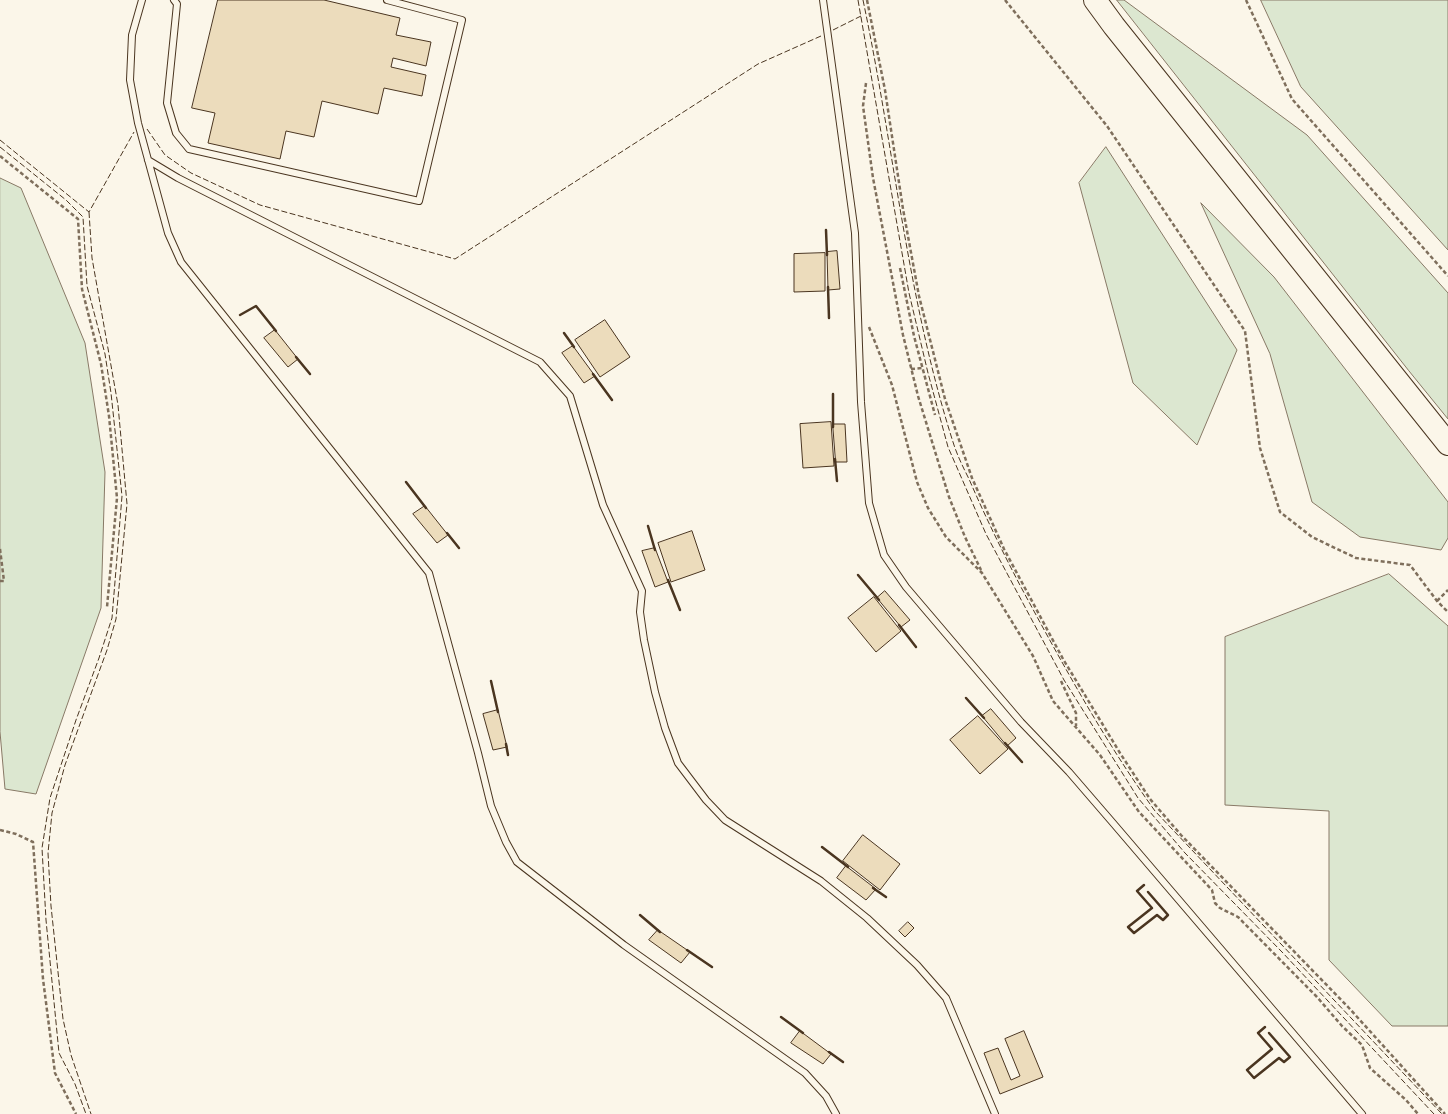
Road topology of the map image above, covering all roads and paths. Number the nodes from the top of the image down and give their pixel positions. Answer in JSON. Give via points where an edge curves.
{"nodes":[{"id":1,"x":142,"y":0,"type":"edge"},
{"id":2,"x":174,"y":0,"type":"edge"},
{"id":3,"x":387,"y":0,"type":"edge"},
{"id":4,"x":823,"y":0,"type":"edge"},
{"id":5,"x":867,"y":0,"type":"edge"},
{"id":6,"x":1005,"y":0,"type":"edge"},
{"id":7,"x":1095,"y":0,"type":"edge"},
{"id":8,"x":1246,"y":0,"type":"edge"},
{"id":9,"x":866,"y":83,"type":"dead end"},
{"id":10,"x":0,"y":156,"type":"edge"},
{"id":11,"x":148,"y":160,"type":"junction"},
{"id":12,"x":900,"y":268,"type":"dead end"},
{"id":13,"x":1448,"y":276,"type":"edge"},
{"id":14,"x":859,"y":311,"type":"junction"},
{"id":15,"x":922,"y":368,"type":"junction"},
{"id":16,"x":911,"y":369,"type":"junction"},
{"id":17,"x":935,"y":415,"type":"dead end"},
{"id":18,"x":1448,"y":444,"type":"edge"},
{"id":19,"x":0,"y":550,"type":"edge"},
{"id":20,"x":982,"y":573,"type":"junction"},
{"id":21,"x":2,"y":581,"type":"edge"},
{"id":22,"x":1448,"y":590,"type":"edge"},
{"id":23,"x":1437,"y":601,"type":"junction"},
{"id":24,"x":108,"y":607,"type":"dead end"},
{"id":25,"x":1448,"y":612,"type":"edge"},
{"id":26,"x":1061,"y":681,"type":"dead end"},
{"id":27,"x":1076,"y":726,"type":"junction"},
{"id":28,"x":0,"y":830,"type":"edge"},
{"id":29,"x":76,"y":1114,"type":"edge"},
{"id":30,"x":836,"y":1114,"type":"edge"},
{"id":31,"x":996,"y":1114,"type":"edge"},
{"id":32,"x":1362,"y":1114,"type":"edge"},
{"id":33,"x":1418,"y":1114,"type":"edge"},
{"id":34,"x":1445,"y":1114,"type":"edge"}],
"edges":[{"from":1,"to":11,"type":"lane","via":[[132,35],[130,80]]},
{"from":2,"to":3,"type":"lane","via":[[177,4],[167,103],[176,133],[189,149],[419,201],[462,20]]},
{"from":4,"to":14,"type":"lane","via":[[855,233]]},
{"from":5,"to":34,"type":"path","via":[[918,286],[945,399],[972,478],[1004,549],[1063,659],[1150,799]]},
{"from":6,"to":23,"type":"path","via":[[1107,126],[1245,331],[1260,448],[1280,512],[1312,537],[1356,558],[1410,565]]},
{"from":7,"to":18,"type":"highway"},
{"from":8,"to":13,"type":"path","via":[[1292,99]]},
{"from":9,"to":16,"type":"path","via":[[863,106],[872,178]]},
{"from":10,"to":24,"type":"path","via":[[78,219],[82,289],[101,364],[117,498]]},
{"from":11,"to":30,"type":"lane","via":[[168,232],[181,262],[429,572],[490,806],[517,862],[624,945],[805,1072],[826,1096]]},
{"from":11,"to":31,"type":"lane","via":[[540,362],[570,396],[603,505],[642,591],[640,612],[644,640],[662,719],[678,763],[725,820],[821,881],[868,918],[946,998]]},
{"from":12,"to":15,"type":"path"},
{"from":14,"to":20,"type":"path","via":[[872,333],[892,385],[916,482],[928,508],[946,537]]},
{"from":14,"to":32,"type":"lane","via":[[861,402],[869,502],[884,555],[906,587],[1021,722],[1069,772]]},
{"from":15,"to":16,"type":"path"},
{"from":15,"to":17,"type":"path"},
{"from":16,"to":20,"type":"path","via":[[949,497]]},
{"from":19,"to":21,"type":"path"},
{"from":20,"to":27,"type":"path","via":[[1032,656],[1053,701]]},
{"from":22,"to":23,"type":"path"},
{"from":23,"to":25,"type":"path"},
{"from":26,"to":27,"type":"path","via":[[1076,713]]},
{"from":27,"to":33,"type":"path","via":[[1139,812],[1212,890],[1215,903],[1238,917],[1317,997],[1362,1046],[1370,1068]]},
{"from":28,"to":29,"type":"path","via":[[33,842],[43,978],[55,1074]]}]}
